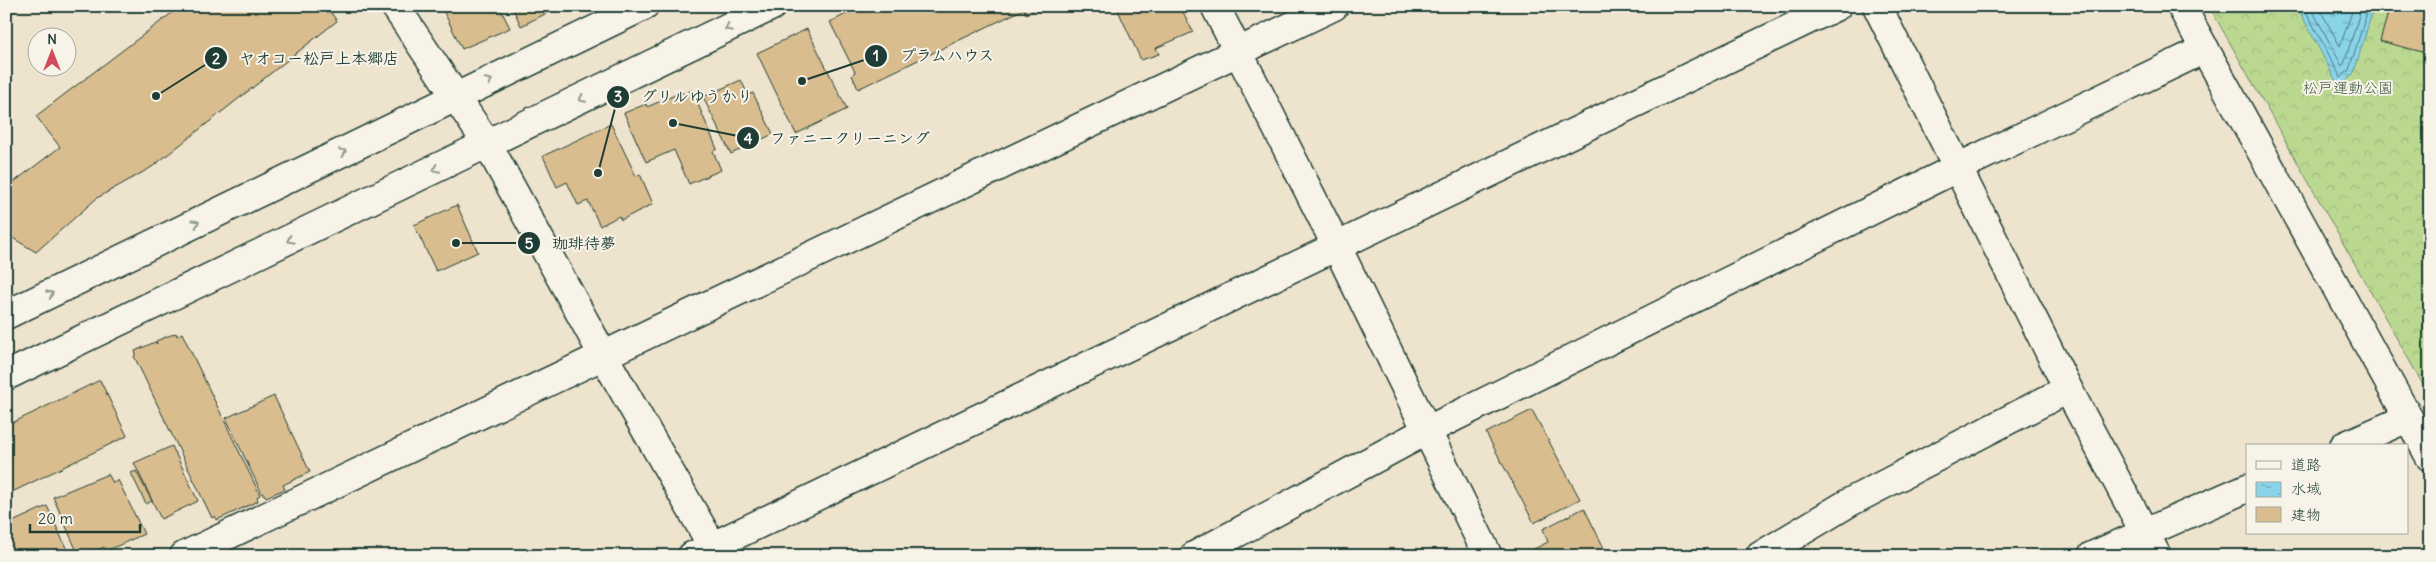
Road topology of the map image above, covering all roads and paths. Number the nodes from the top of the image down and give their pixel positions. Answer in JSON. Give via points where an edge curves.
{"nodes":[{"id":1,"x":395,"y":6,"type":"edge"},
{"id":2,"x":644,"y":6,"type":"edge"},
{"id":3,"x":772,"y":6,"type":"edge"},
{"id":4,"x":1215,"y":6,"type":"edge"},
{"id":5,"x":1334,"y":6,"type":"edge"},
{"id":6,"x":1838,"y":6,"type":"edge"},
{"id":7,"x":1877,"y":6,"type":"edge"},
{"id":8,"x":2181,"y":6,"type":"edge"},
{"id":9,"x":2205,"y":49,"type":"junction"},
{"id":10,"x":1237,"y":53,"type":"junction"},
{"id":11,"x":457,"y":97,"type":"junction"},
{"id":12,"x":488,"y":145,"type":"junction"},
{"id":13,"x":1959,"y":167,"type":"junction"},
{"id":14,"x":1337,"y":247,"type":"junction"},
{"id":15,"x":6,"y":315,"type":"edge"},
{"id":16,"x":603,"y":355,"type":"junction"},
{"id":17,"x":6,"y":376,"type":"edge"},
{"id":18,"x":2068,"y":389,"type":"junction"},
{"id":19,"x":2408,"y":418,"type":"junction"},
{"id":20,"x":1426,"y":431,"type":"junction"},
{"id":21,"x":2349,"y":444,"type":"edge"},
{"id":22,"x":2430,"y":457,"type":"edge"},
{"id":23,"x":2246,"y":489,"type":"edge"},
{"id":24,"x":2151,"y":544,"type":"edge"},
{"id":25,"x":708,"y":552,"type":"edge"},
{"id":26,"x":184,"y":556,"type":"edge"},
{"id":27,"x":1194,"y":556,"type":"edge"},
{"id":28,"x":1488,"y":556,"type":"edge"},
{"id":29,"x":1760,"y":556,"type":"edge"},
{"id":30,"x":2092,"y":556,"type":"edge"}],
"edges":[{"from":1,"to":11,"type":"street"},
{"from":11,"to":2,"type":"street","one_way":true},
{"from":3,"to":12,"type":"street","one_way":true},
{"from":4,"to":10,"type":"street"},
{"from":5,"to":10,"type":"street"},
{"from":6,"to":14,"type":"street"},
{"from":7,"to":13,"type":"street"},
{"from":8,"to":9,"type":"street"},
{"from":9,"to":13,"type":"street"},
{"from":9,"to":19,"type":"street"},
{"from":10,"to":14,"type":"street"},
{"from":10,"to":16,"type":"street"},
{"from":11,"to":12,"type":"street"},
{"from":15,"to":11,"type":"street","one_way":true},
{"from":12,"to":16,"type":"street"},
{"from":12,"to":17,"type":"street","one_way":true},
{"from":13,"to":18,"type":"street"},
{"from":13,"to":20,"type":"street"},
{"from":14,"to":20,"type":"street"},
{"from":14,"to":25,"type":"street"},
{"from":16,"to":25,"type":"street"},
{"from":16,"to":26,"type":"street"},
{"from":18,"to":24,"type":"street"},
{"from":18,"to":29,"type":"street","via":[[1850,502]]},
{"from":19,"to":21,"type":"street"},
{"from":19,"to":22,"type":"street"},
{"from":20,"to":27,"type":"street"},
{"from":20,"to":28,"type":"street"},
{"from":23,"to":24,"type":"street"},
{"from":24,"to":30,"type":"street"}]}
